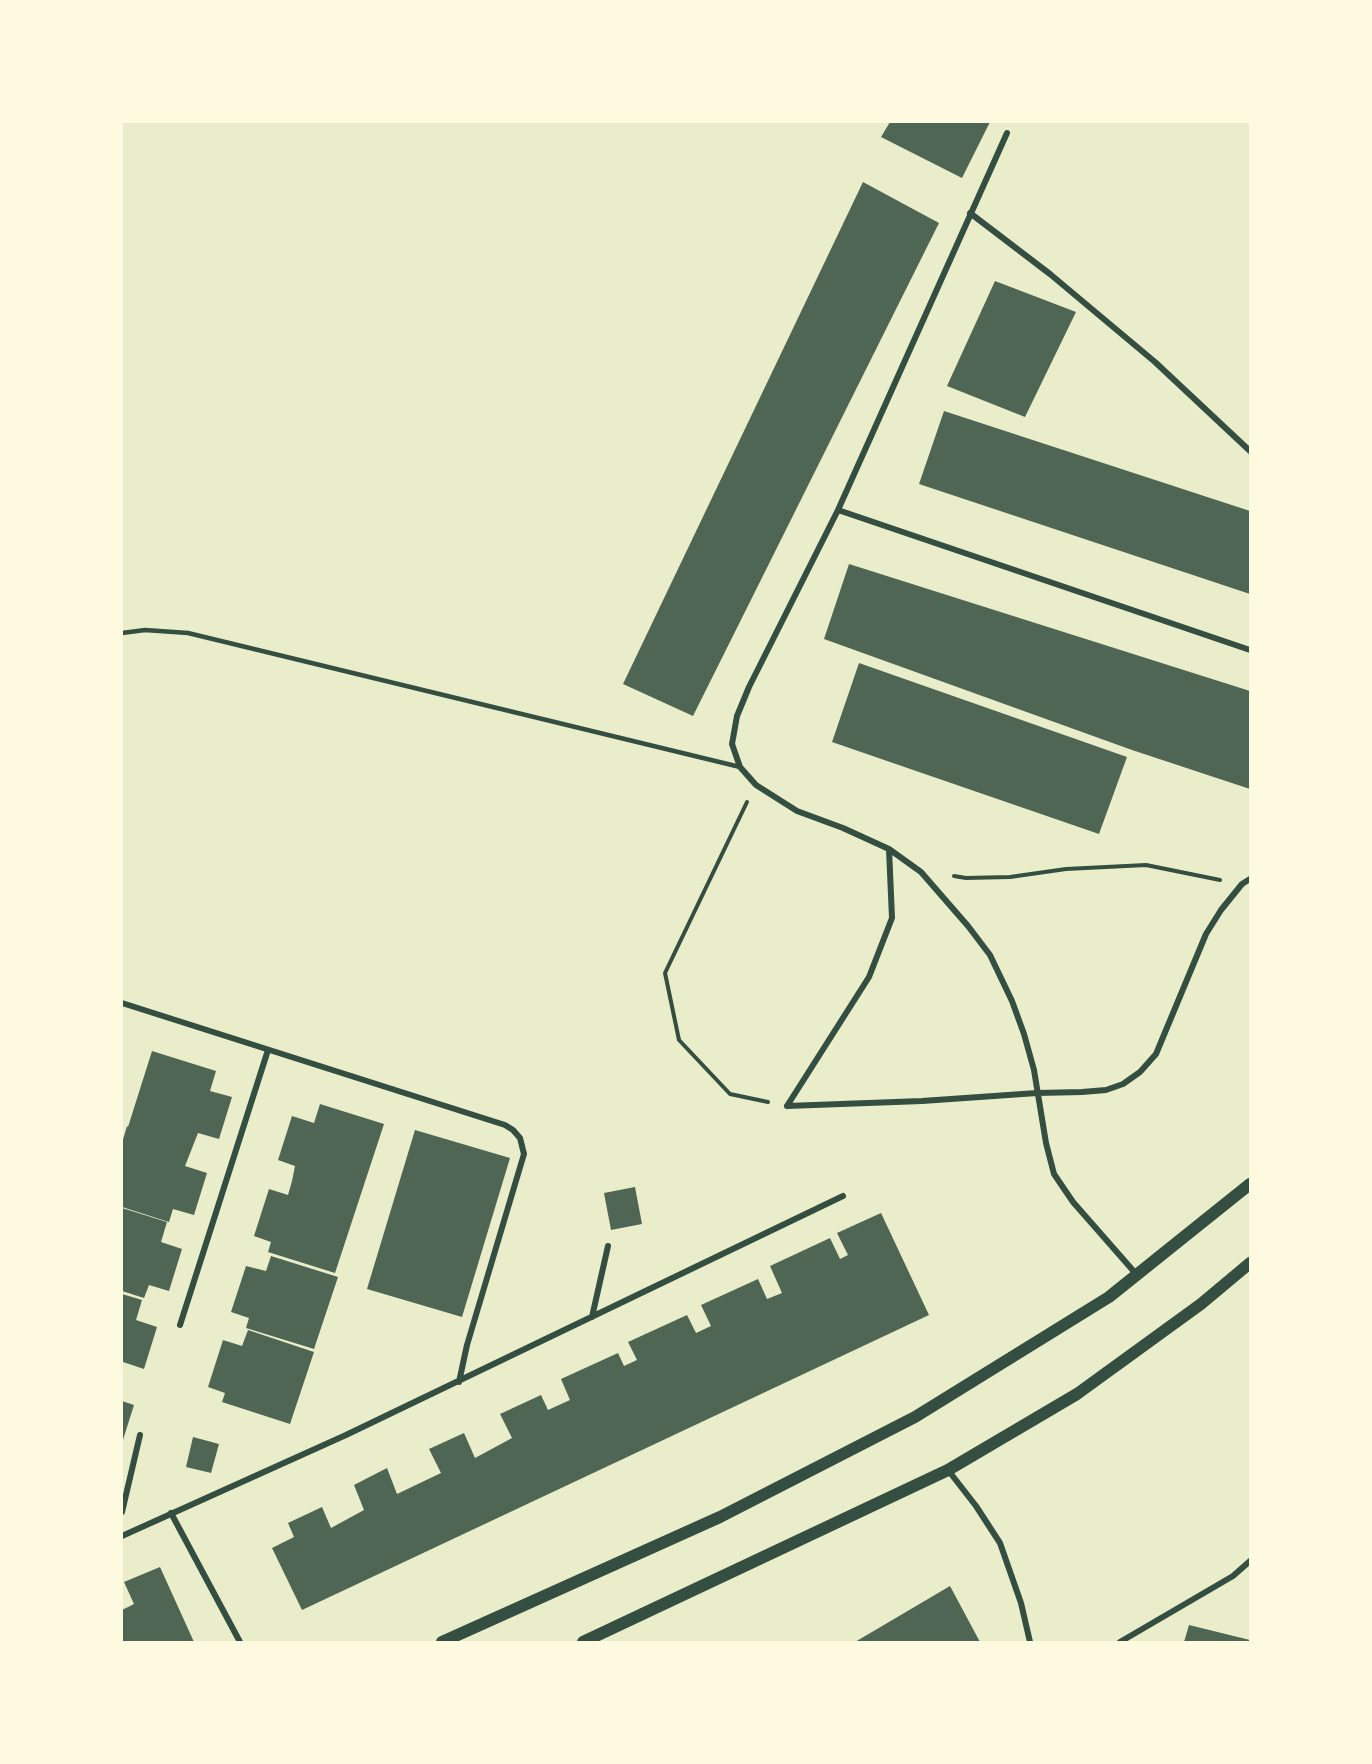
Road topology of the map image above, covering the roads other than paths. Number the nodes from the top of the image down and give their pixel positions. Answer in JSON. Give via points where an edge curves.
{"nodes":[{"id":1,"x":1007,"y":133,"type":"dead end"},
{"id":2,"x":970,"y":213,"type":"junction"},
{"id":3,"x":1251,"y":451,"type":"edge"},
{"id":4,"x":838,"y":510,"type":"junction"},
{"id":5,"x":122,"y":633,"type":"edge"},
{"id":6,"x":1251,"y":650,"type":"edge"},
{"id":7,"x":740,"y":767,"type":"junction"},
{"id":8,"x":889,"y":849,"type":"junction"},
{"id":9,"x":1251,"y":879,"type":"edge"},
{"id":10,"x":122,"y":1003,"type":"edge"},
{"id":11,"x":268,"y":1050,"type":"junction"},
{"id":12,"x":1037,"y":1094,"type":"junction"},
{"id":13,"x":1251,"y":1184,"type":"edge"},
{"id":14,"x":843,"y":1196,"type":"dead end"},
{"id":15,"x":608,"y":1246,"type":"dead end"},
{"id":16,"x":1251,"y":1263,"type":"edge"},
{"id":17,"x":1137,"y":1275,"type":"junction"},
{"id":18,"x":592,"y":1317,"type":"junction"},
{"id":19,"x":180,"y":1325,"type":"dead end"},
{"id":20,"x":459,"y":1382,"type":"junction"},
{"id":21,"x":140,"y":1435,"type":"dead end"},
{"id":22,"x":948,"y":1470,"type":"junction"},
{"id":23,"x":122,"y":1512,"type":"edge"},
{"id":24,"x":171,"y":1513,"type":"junction"},
{"id":25,"x":122,"y":1536,"type":"edge"},
{"id":26,"x":1251,"y":1561,"type":"edge"},
{"id":27,"x":240,"y":1642,"type":"edge"},
{"id":28,"x":442,"y":1642,"type":"edge"},
{"id":29,"x":583,"y":1642,"type":"edge"},
{"id":30,"x":1030,"y":1642,"type":"edge"},
{"id":31,"x":1120,"y":1642,"type":"edge"}],
"edges":[{"from":1,"to":2,"type":"street"},
{"from":2,"to":3,"type":"street","via":[[1155,362]]},
{"from":2,"to":4,"type":"street"},
{"from":4,"to":6,"type":"street"},
{"from":4,"to":7,"type":"street","via":[[737,716],[732,744]]},
{"from":5,"to":7,"type":"lane","via":[[188,633]]},
{"from":7,"to":8,"type":"street","via":[[756,785],[797,811]]},
{"from":8,"to":12,"type":"street","via":[[921,872],[990,955],[1024,1034]]},
{"from":8,"to":12,"type":"street","via":[[892,918],[869,977],[787,1106]]},
{"from":9,"to":12,"type":"street","via":[[1242,884],[1206,934],[1156,1054],[1140,1072],[1106,1090]]},
{"from":10,"to":11,"type":"street"},
{"from":11,"to":19,"type":"street"},
{"from":11,"to":20,"type":"street","via":[[505,1125],[520,1138],[524,1154]]},
{"from":12,"to":17,"type":"street","via":[[1054,1174],[1073,1202]]},
{"from":13,"to":17,"type":"main road"},
{"from":14,"to":18,"type":"street"},
{"from":15,"to":18,"type":"street"},
{"from":16,"to":22,"type":"main road","via":[[1077,1394]]},
{"from":17,"to":28,"type":"main road","via":[[1100,1303],[915,1417],[720,1517]]},
{"from":18,"to":20,"type":"street"},
{"from":20,"to":24,"type":"street"},
{"from":21,"to":23,"type":"street"},
{"from":22,"to":29,"type":"main road"},
{"from":22,"to":30,"type":"street","via":[[1000,1543]]},
{"from":24,"to":25,"type":"street"},
{"from":24,"to":27,"type":"street"},
{"from":26,"to":31,"type":"street","via":[[1233,1576]]}]}
